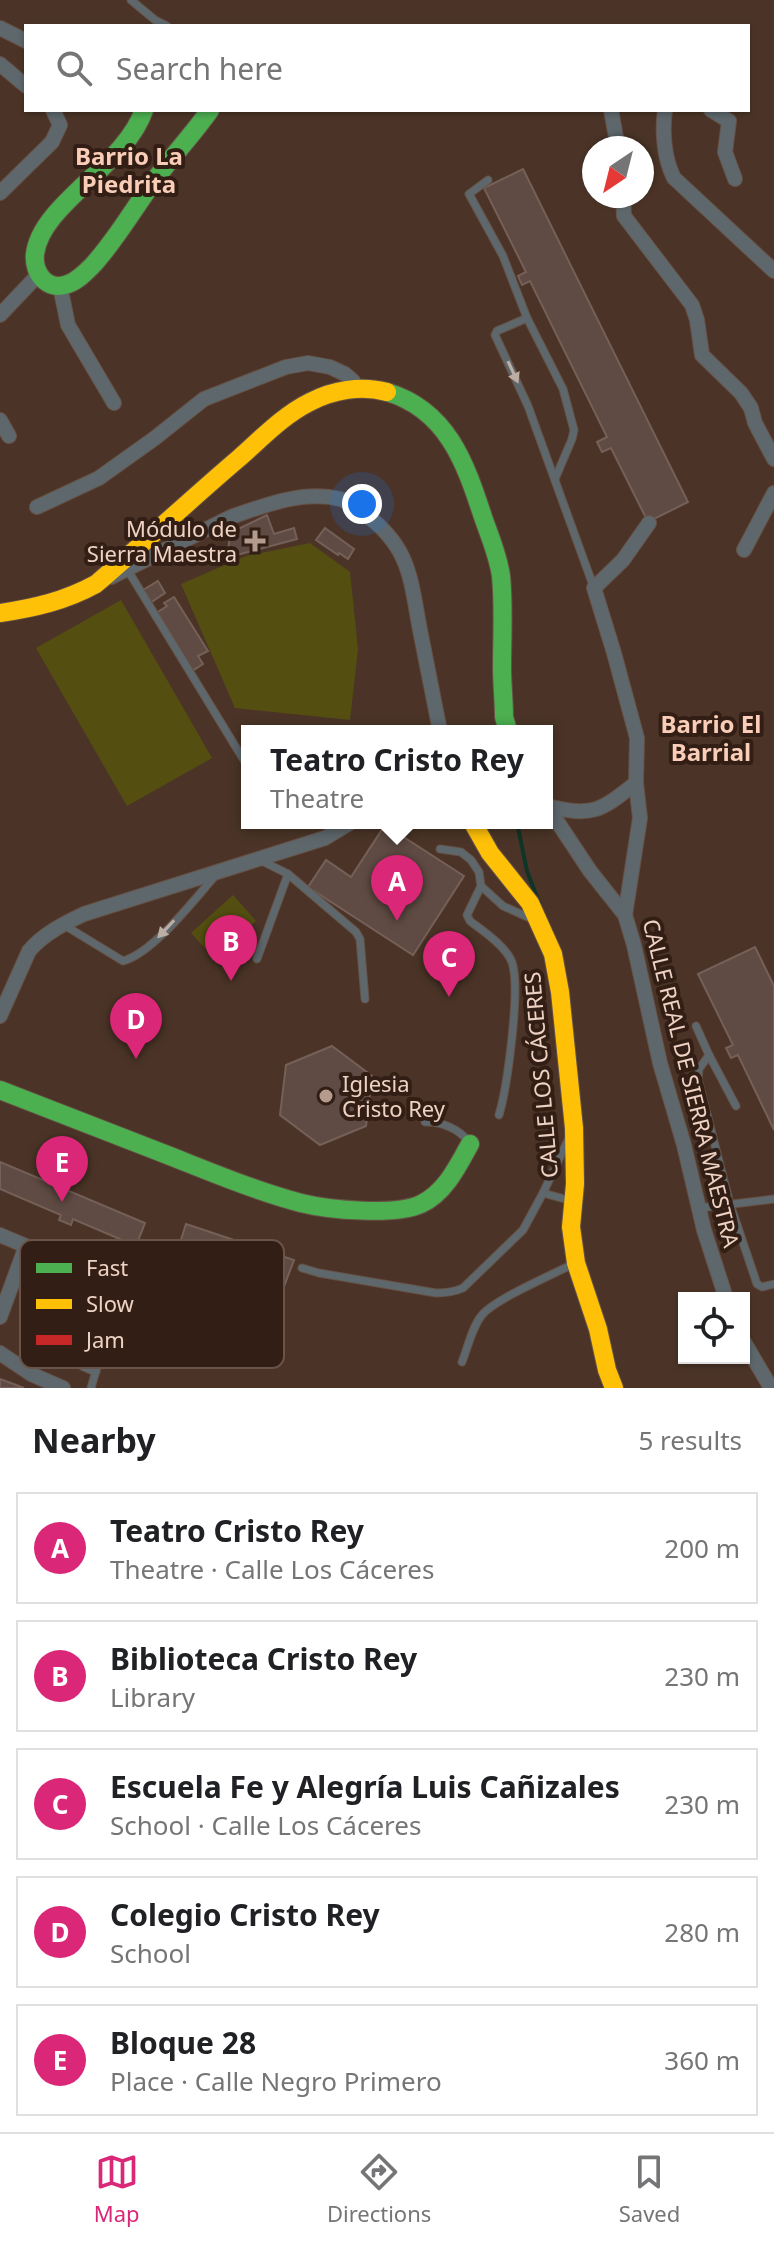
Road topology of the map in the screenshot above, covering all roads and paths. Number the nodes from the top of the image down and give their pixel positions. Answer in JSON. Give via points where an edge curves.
{"nodes":[{"id":1,"x":131,"y":0,"type":"edge"},
{"id":2,"x":163,"y":24,"type":"edge"},
{"id":3,"x":0,"y":28,"type":"edge"},
{"id":4,"x":24,"y":40,"type":"edge"},
{"id":5,"x":0,"y":64,"type":"edge"},
{"id":6,"x":24,"y":84,"type":"edge"},
{"id":7,"x":54,"y":112,"type":"edge"},
{"id":8,"x":143,"y":112,"type":"edge"},
{"id":9,"x":208,"y":112,"type":"edge"},
{"id":10,"x":611,"y":112,"type":"edge"},
{"id":11,"x":665,"y":112,"type":"edge"},
{"id":12,"x":714,"y":112,"type":"edge"},
{"id":13,"x":616,"y":136,"type":"edge"},
{"id":14,"x":735,"y":179,"type":"dead end"},
{"id":15,"x":488,"y":180,"type":"dead end"},
{"id":16,"x":0,"y":193,"type":"edge"},
{"id":17,"x":624,"y":208,"type":"edge"},
{"id":18,"x":774,"y":271,"type":"edge"},
{"id":19,"x":38,"y":275,"type":"junction"},
{"id":20,"x":60,"y":286,"type":"junction"},
{"id":21,"x":0,"y":315,"type":"edge"},
{"id":22,"x":527,"y":318,"type":"junction"},
{"id":23,"x":355,"y":389,"type":"junction"},
{"id":24,"x":114,"y":403,"type":"dead end"},
{"id":25,"x":0,"y":420,"type":"edge"},
{"id":26,"x":9,"y":436,"type":"dead end"},
{"id":27,"x":774,"y":459,"type":"edge"},
{"id":28,"x":555,"y":479,"type":"junction"},
{"id":29,"x":774,"y":493,"type":"edge"},
{"id":30,"x":37,"y":507,"type":"dead end"},
{"id":31,"x":649,"y":523,"type":"dead end"},
{"id":32,"x":744,"y":550,"type":"dead end"},
{"id":33,"x":127,"y":569,"type":"junction"},
{"id":34,"x":96,"y":584,"type":"junction"},
{"id":35,"x":594,"y":588,"type":"junction"},
{"id":36,"x":0,"y":613,"type":"edge"},
{"id":37,"x":439,"y":725,"type":"edge"},
{"id":38,"x":506,"y":725,"type":"edge"},
{"id":39,"x":241,"y":755,"type":"edge"},
{"id":40,"x":636,"y":783,"type":"junction"},
{"id":41,"x":553,"y":807,"type":"edge"},
{"id":42,"x":553,"y":815,"type":"edge"},
{"id":43,"x":340,"y":829,"type":"edge"},
{"id":44,"x":476,"y":829,"type":"edge"},
{"id":45,"x":440,"y":849,"type":"dead end"},
{"id":46,"x":258,"y":859,"type":"junction"},
{"id":47,"x":219,"y":872,"type":"junction"},
{"id":48,"x":288,"y":874,"type":"junction"},
{"id":49,"x":481,"y":886,"type":"junction"},
{"id":50,"x":625,"y":915,"type":"junction"},
{"id":51,"x":539,"y":922,"type":"junction"},
{"id":52,"x":63,"y":925,"type":"junction"},
{"id":53,"x":257,"y":959,"type":"dead end"},
{"id":54,"x":365,"y":999,"type":"dead end"},
{"id":55,"x":0,"y":1016,"type":"edge"},
{"id":56,"x":696,"y":1026,"type":"dead end"},
{"id":57,"x":709,"y":1055,"type":"junction"},
{"id":58,"x":0,"y":1090,"type":"edge"},
{"id":59,"x":736,"y":1106,"type":"dead end"},
{"id":60,"x":499,"y":1115,"type":"dead end"},
{"id":61,"x":425,"y":1122,"type":"dead end"},
{"id":62,"x":574,"y":1128,"type":"junction"},
{"id":63,"x":470,"y":1144,"type":"joint"},
{"id":64,"x":543,"y":1193,"type":"junction"},
{"id":65,"x":774,"y":1199,"type":"edge"},
{"id":66,"x":574,"y":1201,"type":"junction"},
{"id":67,"x":730,"y":1204,"type":"junction"},
{"id":68,"x":699,"y":1208,"type":"junction"},
{"id":69,"x":0,"y":1235,"type":"edge"},
{"id":70,"x":20,"y":1243,"type":"edge"},
{"id":71,"x":20,"y":1262,"type":"edge"},
{"id":72,"x":576,"y":1263,"type":"junction"},
{"id":73,"x":302,"y":1268,"type":"dead end"},
{"id":74,"x":774,"y":1284,"type":"edge"},
{"id":75,"x":724,"y":1292,"type":"edge"},
{"id":76,"x":0,"y":1317,"type":"edge"},
{"id":77,"x":750,"y":1352,"type":"edge"},
{"id":78,"x":0,"y":1353,"type":"edge"},
{"id":79,"x":462,"y":1362,"type":"dead end"},
{"id":80,"x":20,"y":1368,"type":"edge"},
{"id":81,"x":20,"y":1368,"type":"edge"},
{"id":82,"x":85,"y":1368,"type":"edge"},
{"id":83,"x":97,"y":1368,"type":"edge"},
{"id":84,"x":96,"y":1372,"type":"junction"},
{"id":85,"x":63,"y":1388,"type":"edge"},
{"id":86,"x":91,"y":1388,"type":"edge"},
{"id":87,"x":614,"y":1388,"type":"edge"},
{"id":88,"x":771,"y":1388,"type":"edge"}],
"edges":[{"from":1,"to":2,"type":"lane"},
{"from":3,"to":4,"type":"street"},
{"from":5,"to":6,"type":"street"},
{"from":7,"to":16,"type":"street","via":[[59,132]]},
{"from":8,"to":19,"type":"street","via":[[127,142],[47,225],[36,249]]},
{"from":9,"to":20,"type":"street","via":[[105,249],[76,280]]},
{"from":10,"to":13,"type":"street"},
{"from":11,"to":18,"type":"street","via":[[668,167],[674,178]]},
{"from":12,"to":14,"type":"street","via":[[729,121],[725,152]]},
{"from":15,"to":22,"type":"lane","via":[[469,194],[503,256]]},
{"from":17,"to":27,"type":"street","via":[[624,216],[692,305],[702,355],[741,393]]},
{"from":19,"to":20,"type":"street","via":[[49,285]]},
{"from":19,"to":21,"type":"street"},
{"from":20,"to":24,"type":"street","via":[[68,325]]},
{"from":22,"to":28,"type":"lane","via":[[573,420],[572,439]]},
{"from":22,"to":28,"type":"lane","one_way":true,"via":[[495,335]]},
{"from":23,"to":30,"type":"street","via":[[353,381],[330,367],[286,367],[204,399],[99,478]]},
{"from":23,"to":34,"type":"street","via":[[331,393],[295,411]]},
{"from":23,"to":38,"type":"street","via":[[394,393],[424,407],[441,425],[469,476],[499,564]]},
{"from":25,"to":26,"type":"street"},
{"from":28,"to":35,"type":"lane"},
{"from":29,"to":32,"type":"street"},
{"from":31,"to":35,"type":"street","via":[[623,560]]},
{"from":33,"to":34,"type":"street"},
{"from":33,"to":37,"type":"street","via":[[249,510],[307,497],[343,499],[389,534],[402,554],[413,581]]},
{"from":33,"to":39,"type":"lane"},
{"from":34,"to":36,"type":"street","via":[[56,604]]},
{"from":35,"to":40,"type":"street","via":[[637,738]]},
{"from":40,"to":41,"type":"street","via":[[599,809]]},
{"from":40,"to":50,"type":"street","via":[[640,818]]},
{"from":42,"to":50,"type":"street","name":"CALLE REAL DE SIERRA MAESTRA"},
{"from":43,"to":46,"type":"street"},
{"from":44,"to":51,"type":"street","name":"CALLE LOS CÁCERES"},
{"from":45,"to":49,"type":"lane","via":[[461,852],[471,860]]},
{"from":46,"to":47,"type":"street"},
{"from":46,"to":48,"type":"lane"},
{"from":47,"to":52,"type":"street"},
{"from":47,"to":52,"type":"lane","one_way":true,"via":[[132,959],[123,961]]},
{"from":48,"to":53,"type":"lane"},
{"from":48,"to":54,"type":"lane","via":[[356,932]]},
{"from":49,"to":51,"type":"lane","via":[[503,906]]},
{"from":49,"to":60,"type":"lane","via":[[467,915],[509,956],[515,970],[510,1052]]},
{"from":50,"to":68,"type":"street","name":"CALLE REAL DE SIERRA MAESTRA"},
{"from":51,"to":62,"type":"street","name":"CALLE LOS CÁCERES","via":[[553,954],[560,992]]},
{"from":52,"to":55,"type":"street","via":[[29,951]]},
{"from":56,"to":57,"type":"lane"},
{"from":57,"to":59,"type":"lane"},
{"from":57,"to":67,"type":"lane","via":[[698,1079]]},
{"from":58,"to":63,"type":"street","via":[[232,1180],[323,1207],[396,1211],[421,1204],[453,1174]]},
{"from":61,"to":63,"type":"lane","via":[[451,1127]]},
{"from":62,"to":64,"type":"lane"},
{"from":62,"to":66,"type":"street","name":"CALLE LOS CÁCERES"},
{"from":64,"to":66,"type":"lane"},
{"from":64,"to":73,"type":"lane","via":[[523,1230],[463,1288],[449,1293]]},
{"from":65,"to":67,"type":"lane"},
{"from":66,"to":72,"type":"street","name":"CALLE LOS CÁCERES"},
{"from":67,"to":68,"type":"lane"},
{"from":67,"to":74,"type":"lane","via":[[757,1284]]},
{"from":68,"to":75,"type":"street","name":"CALLE REAL DE SIERRA MAESTRA"},
{"from":69,"to":70,"type":"street"},
{"from":71,"to":76,"type":"street"},
{"from":72,"to":79,"type":"lane","via":[[484,1312]]},
{"from":72,"to":87,"type":"street","name":"CALLE LOS CÁCERES"},
{"from":77,"to":88,"type":"street"},
{"from":78,"to":80,"type":"street"},
{"from":81,"to":85,"type":"street"},
{"from":82,"to":84,"type":"lane"},
{"from":83,"to":84,"type":"lane"},
{"from":84,"to":86,"type":"lane"}]}
